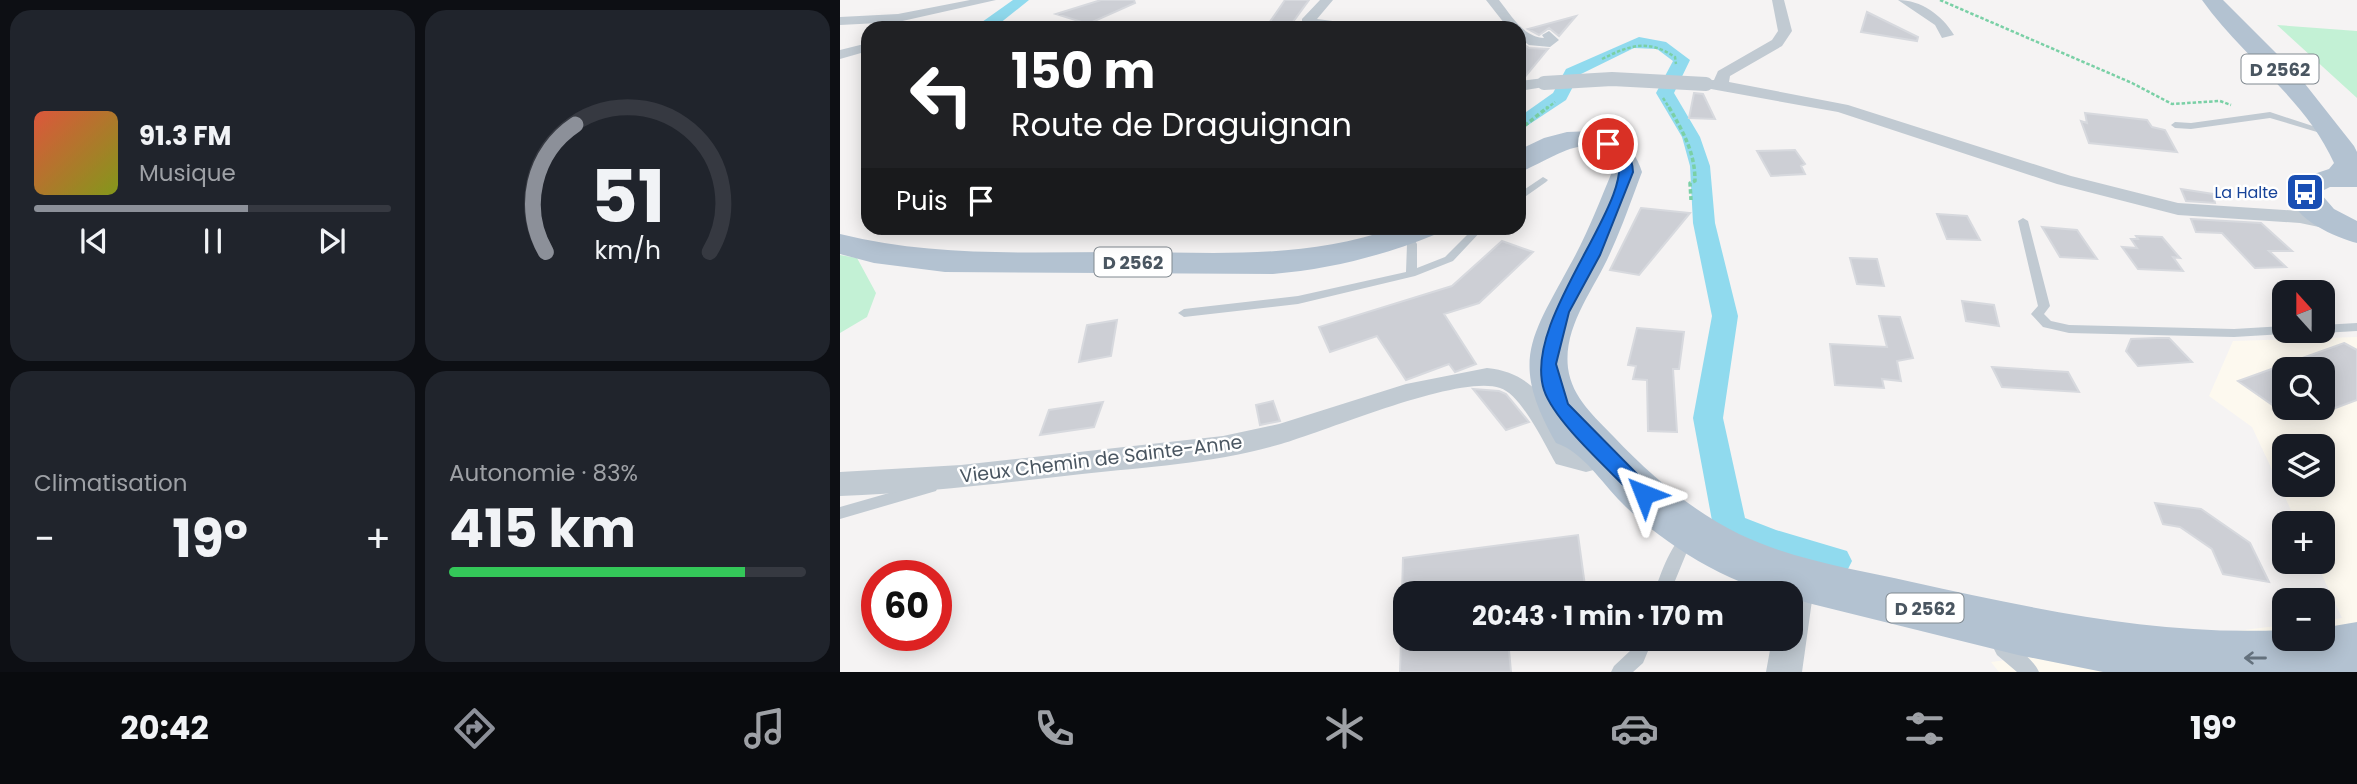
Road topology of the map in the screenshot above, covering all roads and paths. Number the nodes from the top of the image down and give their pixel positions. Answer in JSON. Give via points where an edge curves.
{"nodes":[{"id":1,"x":986,"y":0,"type":"edge"},
{"id":2,"x":1327,"y":0,"type":"edge"},
{"id":3,"x":1492,"y":0,"type":"edge"},
{"id":4,"x":1778,"y":0,"type":"edge"},
{"id":5,"x":1904,"y":0,"type":"edge"},
{"id":6,"x":1940,"y":0,"type":"edge"},
{"id":7,"x":2212,"y":0,"type":"edge"},
{"id":8,"x":840,"y":21,"type":"edge"},
{"id":9,"x":960,"y":21,"type":"edge"},
{"id":10,"x":1308,"y":21,"type":"edge"},
{"id":11,"x":1509,"y":21,"type":"edge"},
{"id":12,"x":1549,"y":35,"type":"dead end"},
{"id":13,"x":1947,"y":35,"type":"dead end"},
{"id":14,"x":1526,"y":36,"type":"edge"},
{"id":15,"x":861,"y":49,"type":"edge"},
{"id":16,"x":840,"y":55,"type":"edge"},
{"id":17,"x":1599,"y":61,"type":"dead end"},
{"id":18,"x":1672,"y":72,"type":"dead end"},
{"id":19,"x":1526,"y":85,"type":"edge"},
{"id":20,"x":1714,"y":85,"type":"junction"},
{"id":21,"x":1662,"y":93,"type":"dead end"},
{"id":22,"x":1562,"y":98,"type":"dead end"},
{"id":23,"x":2263,"y":117,"type":"junction"},
{"id":24,"x":1526,"y":125,"type":"edge"},
{"id":25,"x":2175,"y":125,"type":"dead end"},
{"id":26,"x":2345,"y":159,"type":"edge"},
{"id":27,"x":1531,"y":171,"type":"edge"},
{"id":28,"x":1691,"y":200,"type":"dead end"},
{"id":29,"x":2308,"y":201,"type":"junction"},
{"id":30,"x":2264,"y":214,"type":"junction"},
{"id":31,"x":2024,"y":222,"type":"dead end"},
{"id":32,"x":2348,"y":229,"type":"edge"},
{"id":33,"x":1401,"y":235,"type":"edge"},
{"id":34,"x":1414,"y":235,"type":"edge"},
{"id":35,"x":1472,"y":235,"type":"edge"},
{"id":36,"x":840,"y":244,"type":"edge"},
{"id":37,"x":1411,"y":274,"type":"junction"},
{"id":38,"x":1184,"y":313,"type":"dead end"},
{"id":39,"x":2357,"y":327,"type":"edge"},
{"id":40,"x":2335,"y":328,"type":"edge"},
{"id":41,"x":2272,"y":330,"type":"edge"},
{"id":42,"x":1596,"y":459,"type":"junction"},
{"id":43,"x":975,"y":475,"type":"junction"},
{"id":44,"x":840,"y":484,"type":"edge"},
{"id":45,"x":840,"y":513,"type":"edge"},
{"id":46,"x":1687,"y":542,"type":"junction"},
{"id":47,"x":1668,"y":581,"type":"edge"},
{"id":48,"x":1764,"y":581,"type":"edge"},
{"id":49,"x":1803,"y":609,"type":"edge"},
{"id":50,"x":1803,"y":610,"type":"edge"},
{"id":51,"x":2357,"y":648,"type":"edge"},
{"id":52,"x":1639,"y":651,"type":"edge"},
{"id":53,"x":1786,"y":651,"type":"edge"},
{"id":54,"x":2016,"y":660,"type":"edge"},
{"id":55,"x":2357,"y":671,"type":"edge"},
{"id":56,"x":1620,"y":672,"type":"edge"},
{"id":57,"x":1784,"y":672,"type":"edge"},
{"id":58,"x":2118,"y":672,"type":"edge"},
{"id":59,"x":2348,"y":672,"type":"edge"}],
"edges":[{"from":1,"to":8,"type":"street","via":[[898,18]]},
{"from":1,"to":9,"type":"street"},
{"from":2,"to":10,"type":"street"},
{"from":3,"to":11,"type":"street"},
{"from":4,"to":20,"type":"street","via":[[1785,31],[1777,43],[1723,74]]},
{"from":5,"to":13,"type":"street","via":[[1940,23]]},
{"from":6,"to":23,"type":"path","via":[[2132,82],[2172,104],[2220,101]]},
{"from":7,"to":26,"type":"main road","number":"D 2562","via":[[2289,80]]},
{"from":12,"to":14,"type":"street","via":[[1550,43]]},
{"from":15,"to":16,"type":"street"},
{"from":17,"to":18,"type":"path","via":[[1628,46],[1650,44],[1675,57],[1678,61]]},
{"from":19,"to":20,"type":"street","bridge":true,"via":[[1612,79]]},
{"from":20,"to":30,"type":"street","via":[[1842,108],[2064,180],[2178,209]]},
{"from":21,"to":28,"type":"path","via":[[1695,161],[1695,181],[1688,191]]},
{"from":22,"to":24,"type":"path"},
{"from":23,"to":25,"type":"lane"},
{"from":23,"to":26,"type":"lane","via":[[2273,116]]},
{"from":26,"to":29,"type":"main road","via":[[2325,178],[2307,186]]},
{"from":27,"to":42,"type":"main road","number":"D 2562","via":[[1543,147],[1575,139],[1608,144],[1626,160],[1627,172],[1593,255],[1561,312],[1548,364],[1553,390]]},
{"from":29,"to":30,"type":"street"},
{"from":29,"to":32,"type":"main road","via":[[2319,213]]},
{"from":30,"to":32,"type":"street"},
{"from":31,"to":41,"type":"lane","via":[[2044,306],[2038,314],[2047,324],[2124,331]]},
{"from":33,"to":36,"type":"main road","number":"D 2562","via":[[1321,258],[1270,263],[978,261],[885,254]]},
{"from":34,"to":37,"type":"lane"},
{"from":35,"to":37,"type":"lane","via":[[1448,259]]},
{"from":37,"to":38,"type":"lane","via":[[1298,300]]},
{"from":39,"to":40,"type":"lane"},
{"from":42,"to":43,"type":"street","name":"Vieux Chemin de Sainte-Anne","via":[[1566,456],[1520,387],[1506,379],[1482,376],[1359,406],[1239,444]]},
{"from":42,"to":46,"type":"main road","number":"D 2562","via":[[1644,494]]},
{"from":43,"to":44,"type":"street","name":"Vieux Chemin de Sainte-Anne"},
{"from":43,"to":45,"type":"lane"},
{"from":46,"to":47,"type":"lane"},
{"from":46,"to":48,"type":"main road","number":"D 2562","via":[[1744,560]]},
{"from":51,"to":49,"type":"main road","number":"D 2562","one_way":true,"via":[[2272,658],[2178,658]]},
{"from":50,"to":54,"type":"main road","number":"D 2562"},
{"from":52,"to":56,"type":"lane"},
{"from":53,"to":57,"type":"street"},
{"from":54,"to":58,"type":"main road","number":"D 2562"},
{"from":55,"to":59,"type":"main road"}]}
